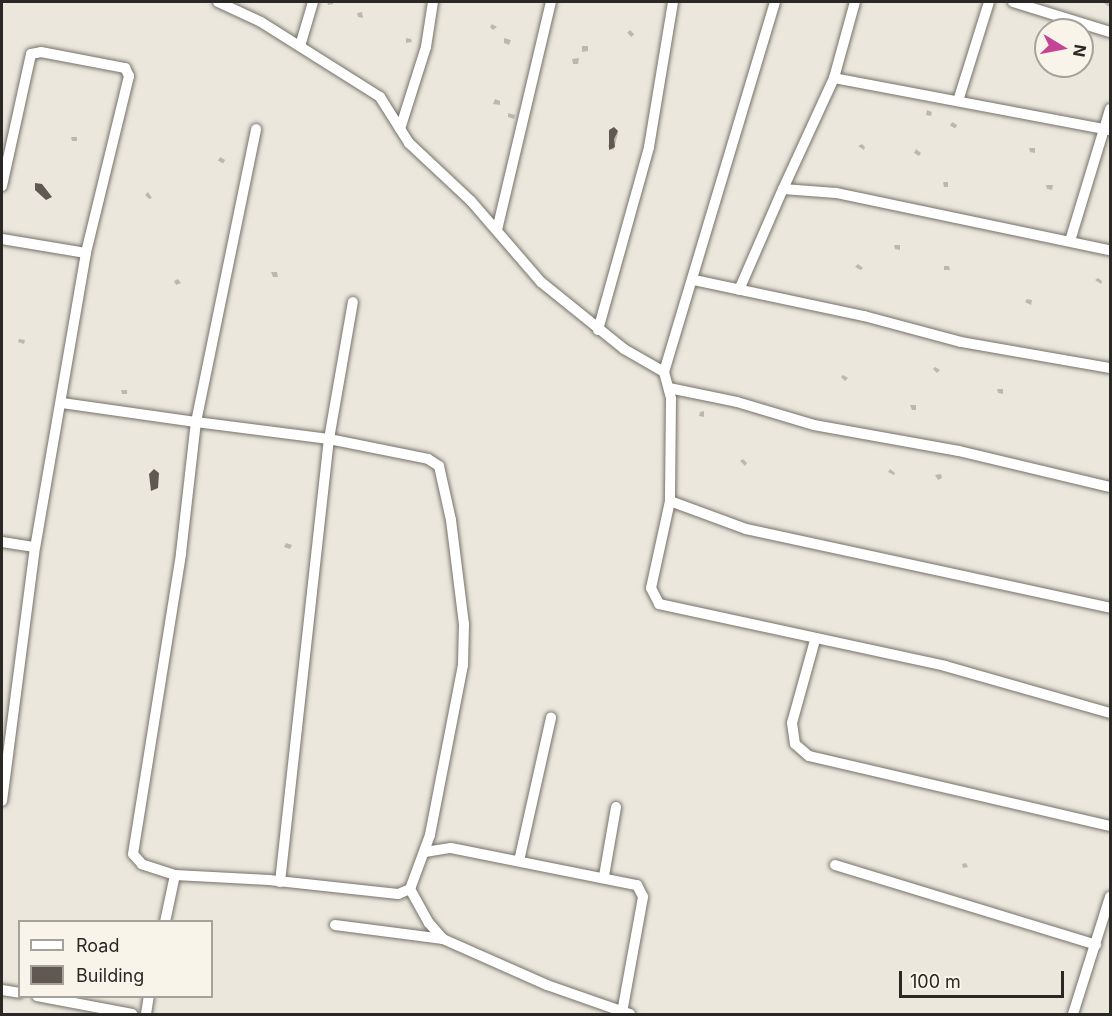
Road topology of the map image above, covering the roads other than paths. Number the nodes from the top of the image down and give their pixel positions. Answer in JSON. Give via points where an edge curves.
{"nodes":[{"id":1,"x":218,"y":2,"type":"edge"},
{"id":2,"x":313,"y":2,"type":"edge"},
{"id":3,"x":434,"y":2,"type":"edge"},
{"id":4,"x":551,"y":2,"type":"edge"},
{"id":5,"x":673,"y":2,"type":"edge"},
{"id":6,"x":776,"y":2,"type":"edge"},
{"id":7,"x":855,"y":2,"type":"edge"},
{"id":8,"x":989,"y":2,"type":"edge"},
{"id":9,"x":1013,"y":2,"type":"edge"},
{"id":10,"x":1110,"y":32,"type":"edge"},
{"id":11,"x":300,"y":46,"type":"junction"},
{"id":12,"x":834,"y":78,"type":"junction"},
{"id":13,"x":958,"y":101,"type":"junction"},
{"id":14,"x":1110,"y":109,"type":"edge"},
{"id":15,"x":256,"y":129,"type":"dead end"},
{"id":16,"x":400,"y":129,"type":"junction"},
{"id":17,"x":1107,"y":129,"type":"edge"},
{"id":18,"x":2,"y":186,"type":"edge"},
{"id":19,"x":783,"y":189,"type":"junction"},
{"id":20,"x":497,"y":231,"type":"junction"},
{"id":21,"x":2,"y":239,"type":"edge"},
{"id":22,"x":1070,"y":241,"type":"junction"},
{"id":23,"x":1110,"y":250,"type":"edge"},
{"id":24,"x":86,"y":253,"type":"junction"},
{"id":25,"x":694,"y":280,"type":"junction"},
{"id":26,"x":739,"y":290,"type":"junction"},
{"id":27,"x":353,"y":303,"type":"dead end"},
{"id":28,"x":598,"y":330,"type":"junction"},
{"id":29,"x":1110,"y":368,"type":"edge"},
{"id":30,"x":664,"y":372,"type":"junction"},
{"id":31,"x":669,"y":388,"type":"junction"},
{"id":32,"x":62,"y":404,"type":"junction"},
{"id":33,"x":196,"y":422,"type":"junction"},
{"id":34,"x":329,"y":439,"type":"junction"},
{"id":35,"x":1110,"y":487,"type":"edge"},
{"id":36,"x":670,"y":501,"type":"junction"},
{"id":37,"x":2,"y":542,"type":"edge"},
{"id":38,"x":35,"y":547,"type":"junction"},
{"id":39,"x":1110,"y":608,"type":"edge"},
{"id":40,"x":815,"y":640,"type":"junction"},
{"id":41,"x":1110,"y":713,"type":"edge"},
{"id":42,"x":551,"y":717,"type":"dead end"},
{"id":43,"x":2,"y":801,"type":"edge"},
{"id":44,"x":616,"y":807,"type":"dead end"},
{"id":45,"x":1110,"y":826,"type":"edge"},
{"id":46,"x":425,"y":852,"type":"junction"},
{"id":47,"x":519,"y":861,"type":"junction"},
{"id":48,"x":835,"y":865,"type":"dead end"},
{"id":49,"x":175,"y":875,"type":"junction"},
{"id":50,"x":604,"y":876,"type":"junction"},
{"id":51,"x":280,"y":882,"type":"junction"},
{"id":52,"x":411,"y":889,"type":"junction"},
{"id":53,"x":1110,"y":897,"type":"edge"},
{"id":54,"x":165,"y":920,"type":"edge"},
{"id":55,"x":335,"y":924,"type":"dead end"},
{"id":56,"x":443,"y":939,"type":"junction"},
{"id":57,"x":1096,"y":945,"type":"junction"},
{"id":58,"x":2,"y":990,"type":"edge"},
{"id":59,"x":18,"y":993,"type":"edge"},
{"id":60,"x":48,"y":998,"type":"edge"},
{"id":61,"x":149,"y":998,"type":"edge"},
{"id":62,"x":626,"y":1013,"type":"edge"},
{"id":63,"x":132,"y":1014,"type":"edge"},
{"id":64,"x":146,"y":1014,"type":"edge"},
{"id":65,"x":1073,"y":1014,"type":"edge"}],
"edges":[{"from":1,"to":11,"type":"street"},
{"from":2,"to":11,"type":"street"},
{"from":3,"to":16,"type":"street","via":[[426,47]]},
{"from":4,"to":20,"type":"street"},
{"from":5,"to":28,"type":"street","via":[[649,147]]},
{"from":6,"to":25,"type":"street"},
{"from":7,"to":12,"type":"street"},
{"from":8,"to":13,"type":"street"},
{"from":9,"to":10,"type":"street"},
{"from":11,"to":16,"type":"street","via":[[380,97]]},
{"from":12,"to":13,"type":"street"},
{"from":12,"to":19,"type":"street"},
{"from":13,"to":17,"type":"street"},
{"from":14,"to":17,"type":"street"},
{"from":15,"to":33,"type":"street"},
{"from":16,"to":20,"type":"street"},
{"from":17,"to":22,"type":"street"},
{"from":18,"to":24,"type":"street","via":[[32,54],[41,52],[125,68],[129,76]]},
{"from":19,"to":22,"type":"street","via":[[836,193]]},
{"from":19,"to":26,"type":"street"},
{"from":20,"to":28,"type":"street","via":[[541,282]]},
{"from":21,"to":24,"type":"street"},
{"from":22,"to":23,"type":"street"},
{"from":24,"to":32,"type":"street"},
{"from":25,"to":26,"type":"street"},
{"from":25,"to":30,"type":"street"},
{"from":26,"to":29,"type":"street","via":[[864,315],[972,344]]},
{"from":27,"to":34,"type":"street"},
{"from":28,"to":30,"type":"street"},
{"from":30,"to":31,"type":"street"},
{"from":31,"to":35,"type":"street","via":[[737,402],[814,425],[959,451]]},
{"from":31,"to":36,"type":"street"},
{"from":32,"to":33,"type":"street"},
{"from":32,"to":38,"type":"street"},
{"from":33,"to":34,"type":"street"},
{"from":33,"to":49,"type":"street","via":[[181,553],[132,843],[133,854],[142,864]]},
{"from":34,"to":46,"type":"street","via":[[428,459],[441,471],[451,520],[465,648]]},
{"from":34,"to":51,"type":"street"},
{"from":36,"to":39,"type":"street","via":[[746,529]]},
{"from":36,"to":40,"type":"street","via":[[651,588],[654,601],[665,608]]},
{"from":37,"to":38,"type":"street"},
{"from":38,"to":43,"type":"street"},
{"from":40,"to":41,"type":"street","via":[[978,674]]},
{"from":40,"to":45,"type":"street","via":[[792,723],[795,744],[809,756]]},
{"from":42,"to":47,"type":"street"},
{"from":44,"to":50,"type":"street"},
{"from":46,"to":47,"type":"street","via":[[451,848]]},
{"from":46,"to":52,"type":"street"},
{"from":47,"to":50,"type":"street"},
{"from":48,"to":57,"type":"street"},
{"from":49,"to":51,"type":"street"},
{"from":49,"to":54,"type":"street"},
{"from":50,"to":62,"type":"street","via":[[632,882],[642,891]]},
{"from":51,"to":52,"type":"street","via":[[398,894]]},
{"from":52,"to":56,"type":"street","via":[[429,923]]},
{"from":53,"to":57,"type":"street"},
{"from":55,"to":56,"type":"street"},
{"from":56,"to":62,"type":"street","via":[[547,985]]},
{"from":57,"to":65,"type":"street"},
{"from":58,"to":59,"type":"street"},
{"from":60,"to":63,"type":"street"},
{"from":61,"to":64,"type":"street"}]}
